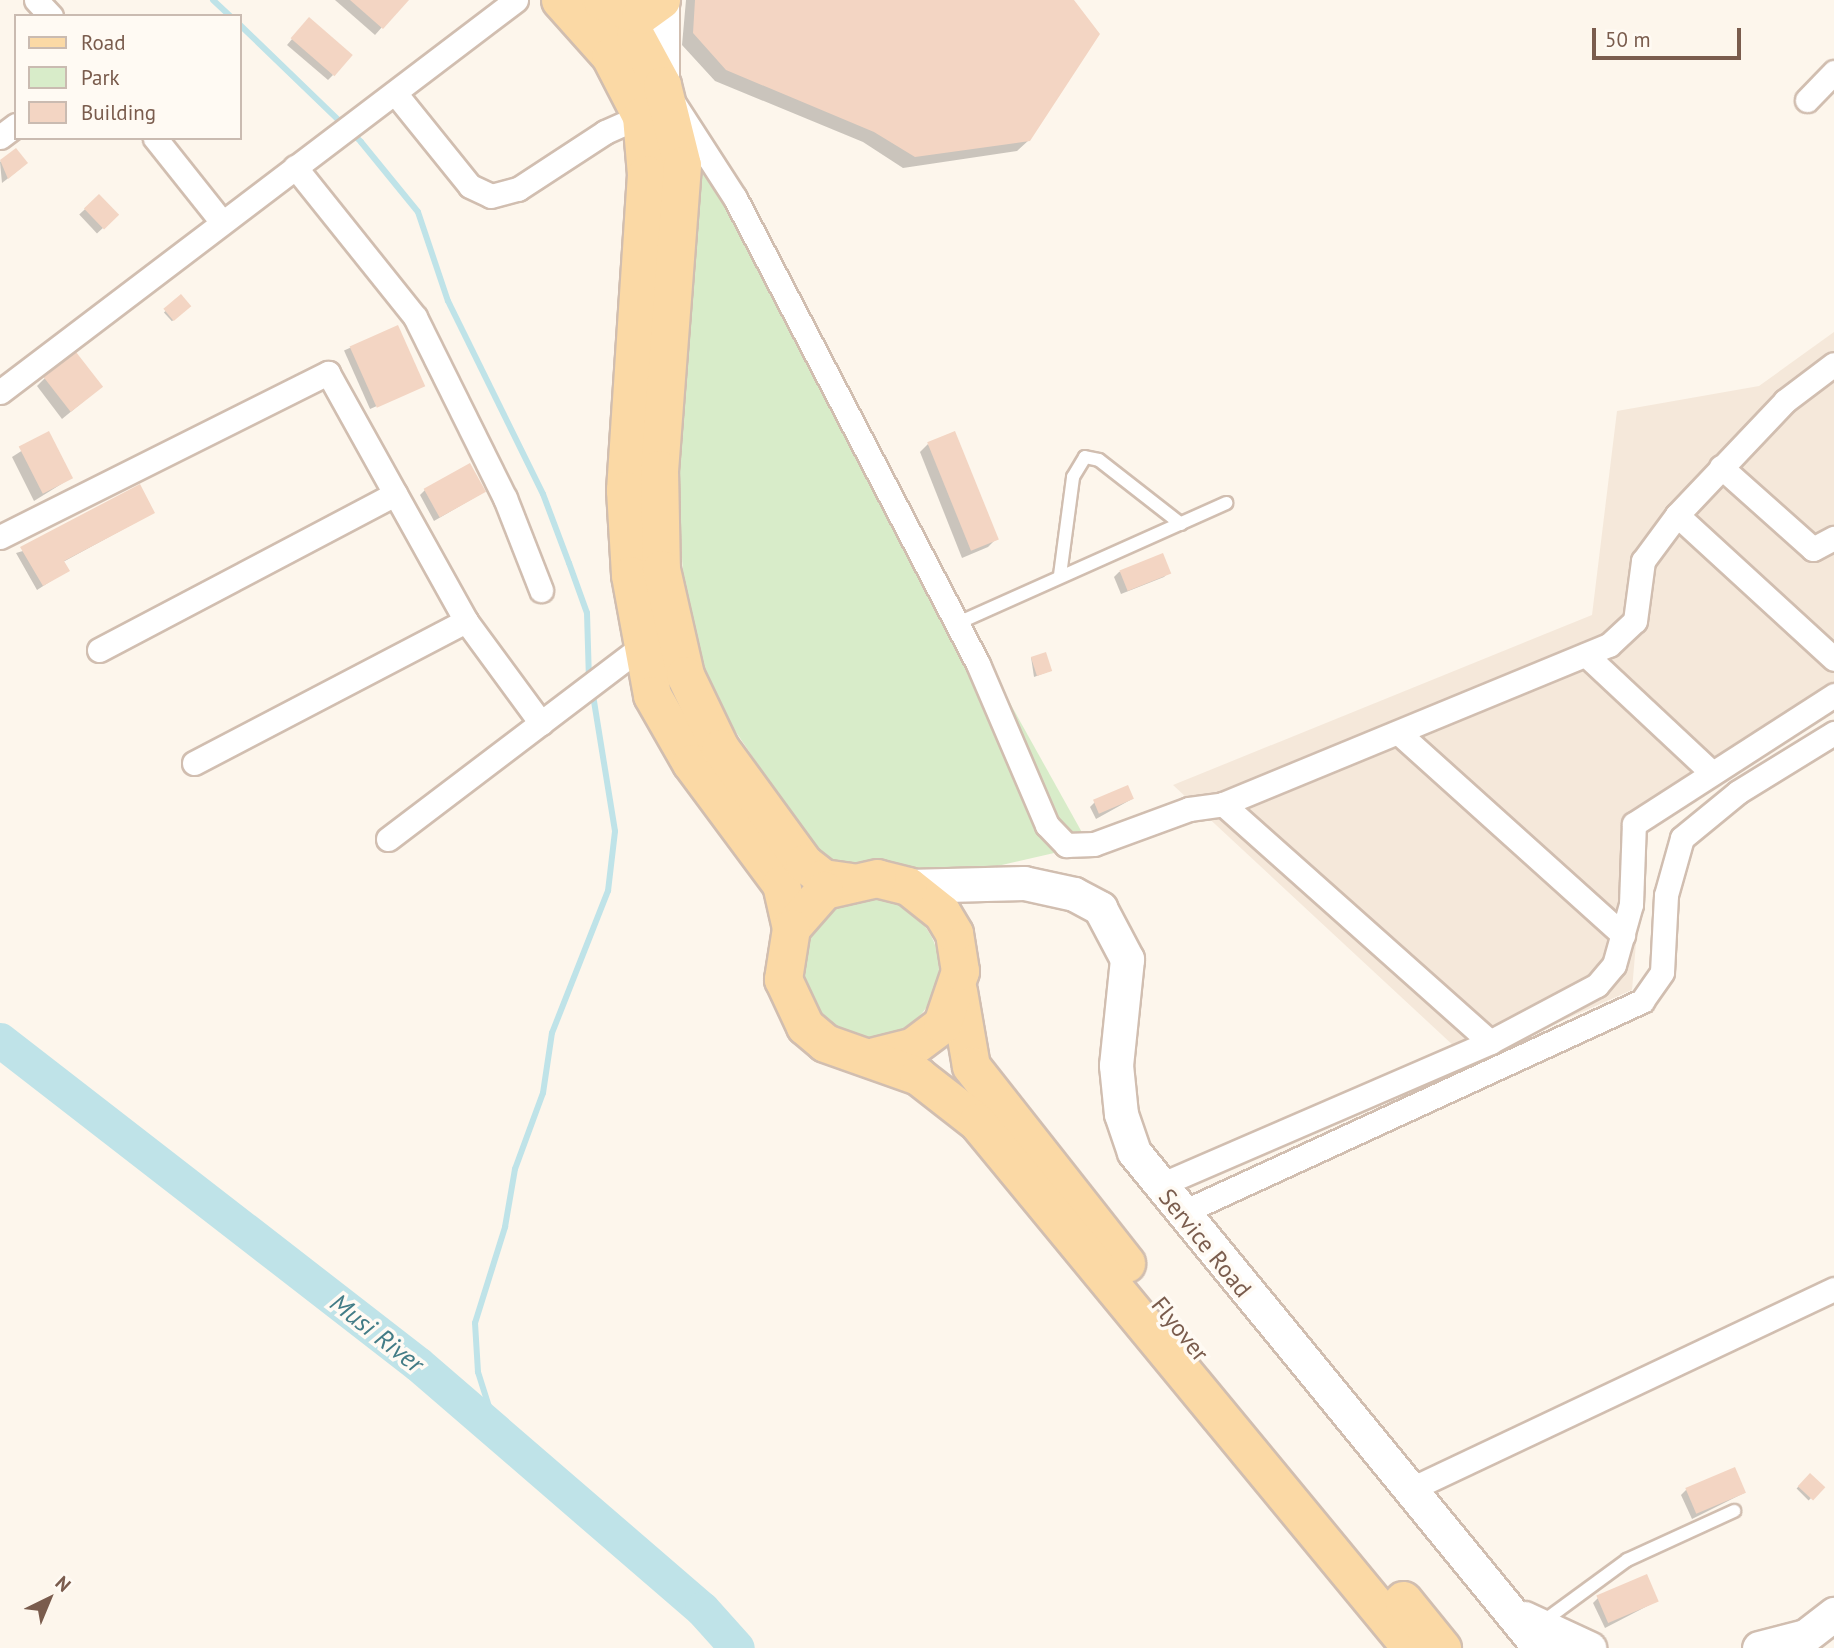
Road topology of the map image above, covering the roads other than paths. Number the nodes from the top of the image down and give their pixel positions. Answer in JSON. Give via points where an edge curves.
{"nodes":[{"id":1,"x":36,"y":0,"type":"edge"},
{"id":2,"x":516,"y":0,"type":"edge"},
{"id":3,"x":560,"y":0,"type":"edge"},
{"id":4,"x":601,"y":0,"type":"edge"},
{"id":5,"x":662,"y":0,"type":"edge"},
{"id":6,"x":49,"y":14,"type":"edge"},
{"id":7,"x":1834,"y":72,"type":"edge"},
{"id":8,"x":662,"y":85,"type":"junction"},
{"id":9,"x":395,"y":93,"type":"junction"},
{"id":10,"x":1807,"y":100,"type":"dead end"},
{"id":11,"x":641,"y":116,"type":"junction"},
{"id":12,"x":157,"y":140,"type":"edge"},
{"id":13,"x":295,"y":167,"type":"junction"},
{"id":14,"x":221,"y":221,"type":"junction"},
{"id":15,"x":1834,"y":364,"type":"edge"},
{"id":16,"x":0,"y":392,"type":"edge"},
{"id":17,"x":1721,"y":467,"type":"junction"},
{"id":18,"x":394,"y":494,"type":"junction"},
{"id":19,"x":1226,"y":503,"type":"dead end"},
{"id":20,"x":1677,"y":515,"type":"junction"},
{"id":21,"x":1181,"y":524,"type":"junction"},
{"id":22,"x":0,"y":537,"type":"edge"},
{"id":23,"x":1834,"y":538,"type":"edge"},
{"id":24,"x":1060,"y":575,"type":"junction"},
{"id":25,"x":541,"y":590,"type":"dead end"},
{"id":26,"x":466,"y":621,"type":"junction"},
{"id":27,"x":958,"y":623,"type":"junction"},
{"id":28,"x":642,"y":646,"type":"junction"},
{"id":29,"x":99,"y":650,"type":"dead end"},
{"id":30,"x":1586,"y":655,"type":"junction"},
{"id":31,"x":1834,"y":659,"type":"edge"},
{"id":32,"x":1834,"y":695,"type":"edge"},
{"id":33,"x":541,"y":723,"type":"junction"},
{"id":34,"x":1834,"y":733,"type":"edge"},
{"id":35,"x":1401,"y":735,"type":"junction"},
{"id":36,"x":194,"y":763,"type":"dead end"},
{"id":37,"x":1711,"y":772,"type":"junction"},
{"id":38,"x":1223,"y":804,"type":"junction"},
{"id":39,"x":388,"y":839,"type":"dead end"},
{"id":40,"x":850,"y":882,"type":"junction"},
{"id":41,"x":1002,"y":882,"type":"junction"},
{"id":42,"x":908,"y":886,"type":"junction"},
{"id":43,"x":791,"y":929,"type":"junction"},
{"id":44,"x":954,"y":933,"type":"junction"},
{"id":45,"x":1623,"y":935,"type":"junction"},
{"id":46,"x":957,"y":990,"type":"junction"},
{"id":47,"x":1490,"y":1042,"type":"junction"},
{"id":48,"x":875,"y":1056,"type":"junction"},
{"id":49,"x":987,"y":1113,"type":"junction"},
{"id":50,"x":1158,"y":1186,"type":"junction"},
{"id":51,"x":1179,"y":1214,"type":"junction"},
{"id":52,"x":1834,"y":1289,"type":"edge"},
{"id":53,"x":1409,"y":1490,"type":"junction"},
{"id":54,"x":1734,"y":1511,"type":"dead end"},
{"id":55,"x":1834,"y":1614,"type":"edge"},
{"id":56,"x":1538,"y":1638,"type":"edge"},
{"id":57,"x":1797,"y":1642,"type":"edge"},
{"id":58,"x":1411,"y":1648,"type":"edge"},
{"id":59,"x":1442,"y":1648,"type":"edge"},
{"id":60,"x":1590,"y":1648,"type":"edge"},
{"id":61,"x":1759,"y":1648,"type":"edge"}],
"edges":[{"from":1,"to":6,"type":"street"},
{"from":2,"to":9,"type":"street"},
{"from":3,"to":11,"type":"main road","via":[[610,56]]},
{"from":4,"to":5,"type":"main road","via":[[640,15]]},
{"from":4,"to":8,"type":"main road","via":[[635,35]]},
{"from":5,"to":8,"type":"main road"},
{"from":7,"to":10,"type":"street"},
{"from":8,"to":27,"type":"street","via":[[735,198]]},
{"from":8,"to":40,"type":"main road","via":[[682,165],[659,469],[661,569],[685,675],[720,748],[804,863],[823,878]]},
{"from":9,"to":11,"type":"street","via":[[470,186],[492,196],[518,189],[605,132]]},
{"from":9,"to":13,"type":"street"},
{"from":11,"to":28,"type":"main road","via":[[646,174],[625,490]]},
{"from":12,"to":14,"type":"street"},
{"from":13,"to":14,"type":"street"},
{"from":13,"to":25,"type":"street","via":[[415,317],[505,498]]},
{"from":14,"to":16,"type":"street"},
{"from":15,"to":17,"type":"street","via":[[1785,401]]},
{"from":17,"to":20,"type":"street"},
{"from":17,"to":23,"type":"street","via":[[1813,549]]},
{"from":18,"to":22,"type":"street","via":[[328,373]]},
{"from":18,"to":26,"type":"street"},
{"from":18,"to":29,"type":"street"},
{"from":19,"to":21,"type":"lane"},
{"from":20,"to":30,"type":"street","via":[[1643,561],[1627,633]]},
{"from":20,"to":31,"type":"street"},
{"from":21,"to":24,"type":"lane"},
{"from":21,"to":24,"type":"lane","via":[[1099,460],[1085,457],[1073,477]]},
{"from":24,"to":27,"type":"lane"},
{"from":26,"to":33,"type":"street"},
{"from":26,"to":36,"type":"street"},
{"from":27,"to":38,"type":"street","via":[[1046,825],[1066,845],[1107,840],[1189,809]]},
{"from":28,"to":33,"type":"street"},
{"from":28,"to":43,"type":"main road","via":[[652,695],[691,763],[781,884],[791,905]]},
{"from":30,"to":35,"type":"street"},
{"from":30,"to":37,"type":"street"},
{"from":32,"to":37,"type":"street"},
{"from":33,"to":39,"type":"street"},
{"from":34,"to":51,"type":"street","via":[[1738,792],[1682,838],[1666,895],[1662,972],[1642,1001]]},
{"from":35,"to":38,"type":"street"},
{"from":35,"to":45,"type":"street"},
{"from":37,"to":45,"type":"street","via":[[1634,824]]},
{"from":38,"to":47,"type":"street"},
{"from":40,"to":42,"type":"main road","via":[[877,878]]},
{"from":40,"to":43,"type":"main road","via":[[824,890]]},
{"from":41,"to":42,"type":"main road","name":"Service Road","via":[[965,889]]},
{"from":41,"to":44,"type":"main road"},
{"from":41,"to":50,"type":"main road","name":"Service Road","via":[[1074,894],[1101,908],[1118,932],[1127,959],[1116,1065],[1121,1114],[1135,1152]]},
{"from":42,"to":44,"type":"main road","via":[[942,913]]},
{"from":43,"to":48,"type":"main road","via":[[783,979],[791,1004],[825,1043]]},
{"from":44,"to":46,"type":"main road"},
{"from":45,"to":47,"type":"street","via":[[1614,965],[1597,985]]},
{"from":46,"to":48,"type":"main road","via":[[942,1024],[912,1047]]},
{"from":46,"to":49,"type":"main road","name":"Flyover","via":[[962,1041]]},
{"from":47,"to":50,"type":"street"},
{"from":48,"to":49,"type":"main road","name":"Flyover"},
{"from":49,"to":58,"type":"main road","name":"Flyover"},
{"from":49,"to":59,"type":"main road","name":"Flyover"},
{"from":50,"to":51,"type":"main road","name":"Service Road"},
{"from":51,"to":53,"type":"main road","name":"Service Road"},
{"from":52,"to":53,"type":"street"},
{"from":53,"to":56,"type":"main road","name":"Service Road"},
{"from":54,"to":56,"type":"lane","via":[[1627,1560]]},
{"from":55,"to":57,"type":"main road"},
{"from":56,"to":60,"type":"main road","name":"Service Road"},
{"from":57,"to":61,"type":"main road"}]}
